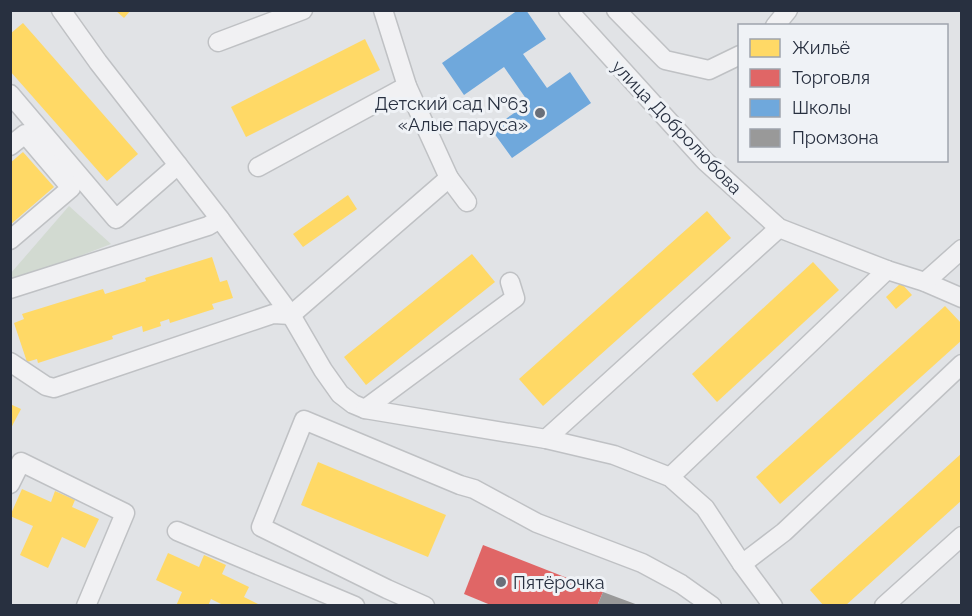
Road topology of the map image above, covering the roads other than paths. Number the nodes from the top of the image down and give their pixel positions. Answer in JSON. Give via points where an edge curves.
{"nodes":[{"id":1,"x":61,"y":10,"type":"edge"},
{"id":2,"x":303,"y":10,"type":"edge"},
{"id":3,"x":383,"y":10,"type":"edge"},
{"id":4,"x":568,"y":10,"type":"edge"},
{"id":5,"x":616,"y":10,"type":"edge"},
{"id":6,"x":788,"y":10,"type":"edge"},
{"id":7,"x":776,"y":24,"type":"edge"},
{"id":8,"x":218,"y":42,"type":"dead end"},
{"id":9,"x":738,"y":57,"type":"edge"},
{"id":10,"x":407,"y":86,"type":"junction"},
{"id":11,"x":10,"y":94,"type":"edge"},
{"id":12,"x":10,"y":146,"type":"edge"},
{"id":13,"x":178,"y":165,"type":"junction"},
{"id":14,"x":258,"y":167,"type":"dead end"},
{"id":15,"x":449,"y":178,"type":"junction"},
{"id":16,"x":468,"y":202,"type":"dead end"},
{"id":17,"x":220,"y":219,"type":"junction"},
{"id":18,"x":779,"y":228,"type":"junction"},
{"id":19,"x":10,"y":240,"type":"edge"},
{"id":20,"x":962,"y":249,"type":"edge"},
{"id":21,"x":887,"y":270,"type":"junction"},
{"id":22,"x":510,"y":282,"type":"dead end"},
{"id":23,"x":925,"y":282,"type":"junction"},
{"id":24,"x":10,"y":289,"type":"edge"},
{"id":25,"x":962,"y":298,"type":"edge"},
{"id":26,"x":291,"y":315,"type":"junction"},
{"id":27,"x":10,"y":362,"type":"edge"},
{"id":28,"x":962,"y":364,"type":"edge"},
{"id":29,"x":365,"y":409,"type":"junction"},
{"id":30,"x":546,"y":439,"type":"junction"},
{"id":31,"x":670,"y":477,"type":"junction"},
{"id":32,"x":10,"y":484,"type":"edge"},
{"id":33,"x":177,"y":531,"type":"dead end"},
{"id":34,"x":962,"y":536,"type":"edge"},
{"id":35,"x":742,"y":564,"type":"junction"},
{"id":36,"x":384,"y":597,"type":"edge"},
{"id":37,"x":86,"y":606,"type":"edge"},
{"id":38,"x":355,"y":606,"type":"edge"},
{"id":39,"x":425,"y":606,"type":"edge"},
{"id":40,"x":712,"y":606,"type":"edge"},
{"id":41,"x":774,"y":606,"type":"edge"},
{"id":42,"x":884,"y":606,"type":"edge"}],
"edges":[{"from":1,"to":13,"type":"street"},
{"from":2,"to":8,"type":"street"},
{"from":3,"to":10,"type":"street"},
{"from":4,"to":18,"type":"street","name":"улица Добролюбова","via":[[705,161]]},
{"from":5,"to":9,"type":"street","via":[[665,60],[708,70]]},
{"from":6,"to":7,"type":"street"},
{"from":10,"to":14,"type":"street"},
{"from":10,"to":15,"type":"street"},
{"from":11,"to":13,"type":"street","via":[[116,219]]},
{"from":12,"to":19,"type":"street","via":[[25,134],[71,188]]},
{"from":13,"to":17,"type":"street"},
{"from":15,"to":16,"type":"street"},
{"from":15,"to":26,"type":"street"},
{"from":17,"to":24,"type":"street"},
{"from":17,"to":26,"type":"street"},
{"from":18,"to":21,"type":"street","name":"улица Добролюбова"},
{"from":18,"to":30,"type":"street"},
{"from":20,"to":23,"type":"street"},
{"from":21,"to":23,"type":"street","name":"улица Добролюбова"},
{"from":21,"to":31,"type":"street"},
{"from":22,"to":29,"type":"street","via":[[515,298]]},
{"from":23,"to":25,"type":"street","name":"улица Добролюбова"},
{"from":26,"to":27,"type":"street","via":[[273,314],[54,388]]},
{"from":26,"to":29,"type":"street","via":[[340,394]]},
{"from":28,"to":35,"type":"street","via":[[784,532]]},
{"from":29,"to":30,"type":"street"},
{"from":30,"to":31,"type":"street","via":[[614,455]]},
{"from":31,"to":35,"type":"street","via":[[705,508]]},
{"from":32,"to":37,"type":"street","via":[[21,462],[125,513]]},
{"from":33,"to":38,"type":"street"},
{"from":34,"to":42,"type":"street"},
{"from":35,"to":41,"type":"street"},
{"from":36,"to":39,"type":"street"},
{"from":36,"to":40,"type":"street","via":[[261,526],[304,420],[474,489],[537,523],[642,563]]}]}
